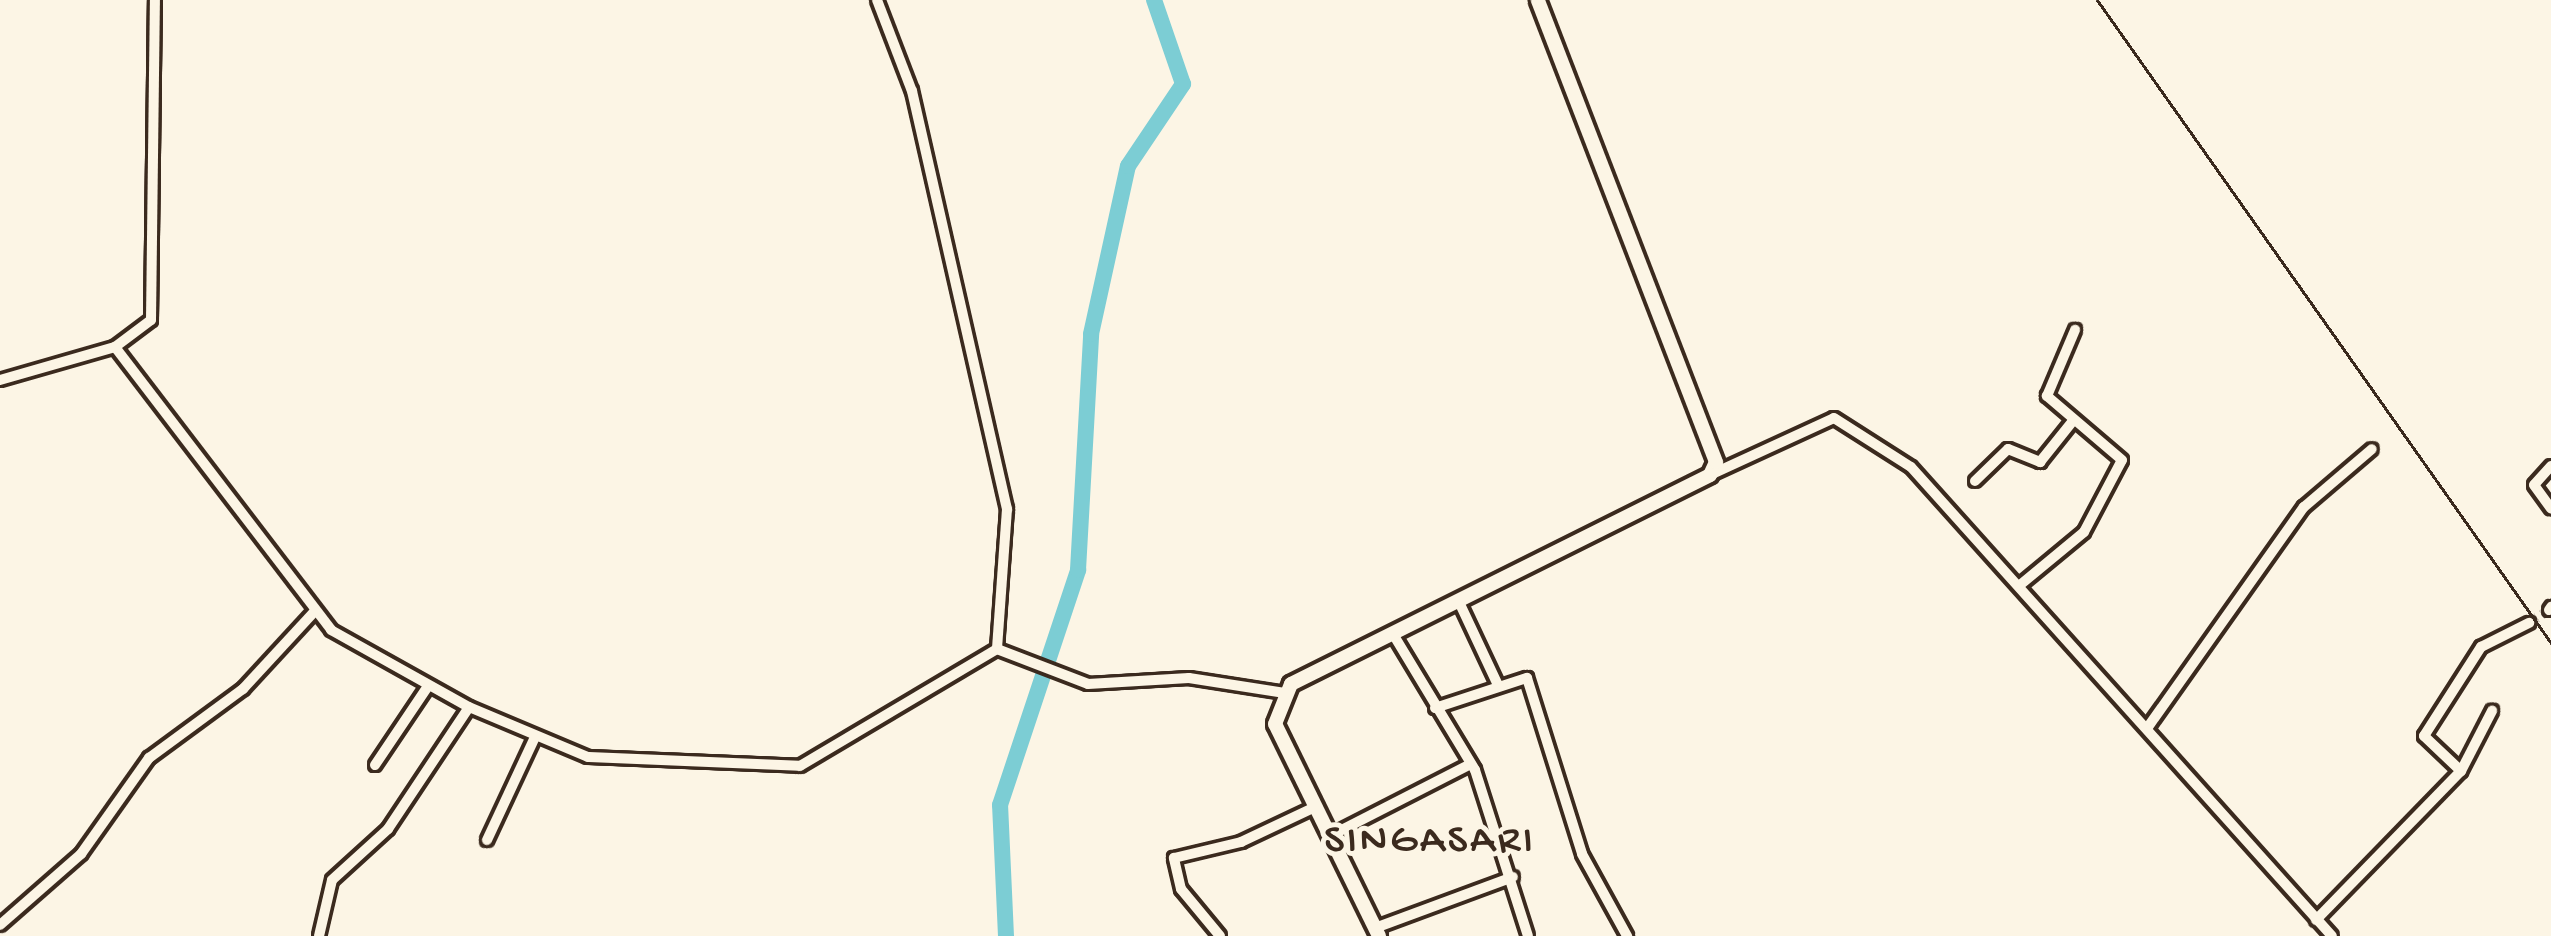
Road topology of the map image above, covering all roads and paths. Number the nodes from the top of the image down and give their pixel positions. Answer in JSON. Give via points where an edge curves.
{"nodes":[{"id":1,"x":155,"y":0,"type":"edge"},
{"id":2,"x":877,"y":0,"type":"edge"},
{"id":3,"x":1538,"y":0,"type":"edge"},
{"id":4,"x":2075,"y":330,"type":"dead end"},
{"id":5,"x":115,"y":347,"type":"junction"},
{"id":6,"x":0,"y":380,"type":"edge"},
{"id":7,"x":2072,"y":422,"type":"junction"},
{"id":8,"x":2372,"y":449,"type":"dead end"},
{"id":9,"x":2551,"y":466,"type":"edge"},
{"id":10,"x":1710,"y":476,"type":"junction"},
{"id":11,"x":1976,"y":481,"type":"dead end"},
{"id":12,"x":2551,"y":508,"type":"edge"},
{"id":13,"x":2020,"y":585,"type":"junction"},
{"id":14,"x":1460,"y":604,"type":"junction"},
{"id":15,"x":314,"y":612,"type":"junction"},
{"id":16,"x":2529,"y":622,"type":"tunnel mouth"},
{"id":17,"x":1394,"y":634,"type":"junction"},
{"id":18,"x":997,"y":649,"type":"junction"},
{"id":19,"x":1498,"y":685,"type":"junction"},
{"id":20,"x":428,"y":686,"type":"junction"},
{"id":21,"x":1286,"y":693,"type":"junction"},
{"id":22,"x":469,"y":707,"type":"junction"},
{"id":23,"x":1435,"y":708,"type":"junction"},
{"id":24,"x":2492,"y":711,"type":"dead end"},
{"id":25,"x":2148,"y":727,"type":"junction"},
{"id":26,"x":536,"y":737,"type":"junction"},
{"id":27,"x":1472,"y":764,"type":"junction"},
{"id":28,"x":375,"y":765,"type":"dead end"},
{"id":29,"x":2461,"y":771,"type":"junction"},
{"id":30,"x":1315,"y":807,"type":"junction"},
{"id":31,"x":1330,"y":836,"type":"junction"},
{"id":32,"x":487,"y":840,"type":"dead end"},
{"id":33,"x":1513,"y":878,"type":"junction"},
{"id":34,"x":2316,"y":920,"type":"junction"},
{"id":35,"x":0,"y":925,"type":"edge"},
{"id":36,"x":1377,"y":932,"type":"edge"},
{"id":37,"x":319,"y":936,"type":"edge"},
{"id":38,"x":1220,"y":936,"type":"edge"},
{"id":39,"x":1528,"y":936,"type":"edge"},
{"id":40,"x":1627,"y":936,"type":"edge"},
{"id":41,"x":2332,"y":936,"type":"edge"}],
"edges":[{"from":1,"to":5,"type":"street","via":[[153,308],[148,329]]},
{"from":2,"to":18,"type":"street","via":[[913,91],[1007,509]]},
{"from":3,"to":10,"type":"street","via":[[1715,440]]},
{"from":4,"to":7,"type":"street","via":[[2047,391]]},
{"from":5,"to":6,"type":"street"},
{"from":5,"to":15,"type":"street"},
{"from":7,"to":11,"type":"street","via":[[2040,462],[2008,449]]},
{"from":7,"to":13,"type":"street","via":[[2122,460],[2084,532]]},
{"from":8,"to":25,"type":"street","via":[[2304,507]]},
{"from":9,"to":12,"type":"street","via":[[2534,485]]},
{"from":10,"to":13,"type":"street","via":[[1839,419],[1910,467]]},
{"from":10,"to":14,"type":"street"},
{"from":13,"to":25,"type":"street"},
{"from":14,"to":17,"type":"street"},
{"from":14,"to":19,"type":"street"},
{"from":15,"to":20,"type":"street"},
{"from":15,"to":35,"type":"street","via":[[243,689],[149,758],[81,854]]},
{"from":16,"to":29,"type":"street","via":[[2481,647],[2425,736]]},
{"from":17,"to":21,"type":"street"},
{"from":17,"to":23,"type":"street"},
{"from":18,"to":21,"type":"street","via":[[1071,680],[1173,677]]},
{"from":18,"to":26,"type":"street","via":[[800,766],[588,757]]},
{"from":19,"to":23,"type":"street"},
{"from":19,"to":40,"type":"street","via":[[1528,680],[1582,854]]},
{"from":20,"to":22,"type":"street"},
{"from":20,"to":28,"type":"street"},
{"from":21,"to":30,"type":"street","via":[[1276,724]]},
{"from":22,"to":26,"type":"street"},
{"from":22,"to":37,"type":"street","via":[[388,829],[332,880]]},
{"from":23,"to":27,"type":"street"},
{"from":24,"to":29,"type":"street"},
{"from":25,"to":34,"type":"street"},
{"from":26,"to":32,"type":"street"},
{"from":27,"to":31,"type":"street"},
{"from":27,"to":33,"type":"street"},
{"from":29,"to":34,"type":"street"},
{"from":30,"to":31,"type":"street"},
{"from":30,"to":38,"type":"street","via":[[1174,858],[1181,889]]},
{"from":31,"to":36,"type":"street"},
{"from":33,"to":36,"type":"street"},
{"from":33,"to":39,"type":"street"},
{"from":34,"to":41,"type":"street"}]}
